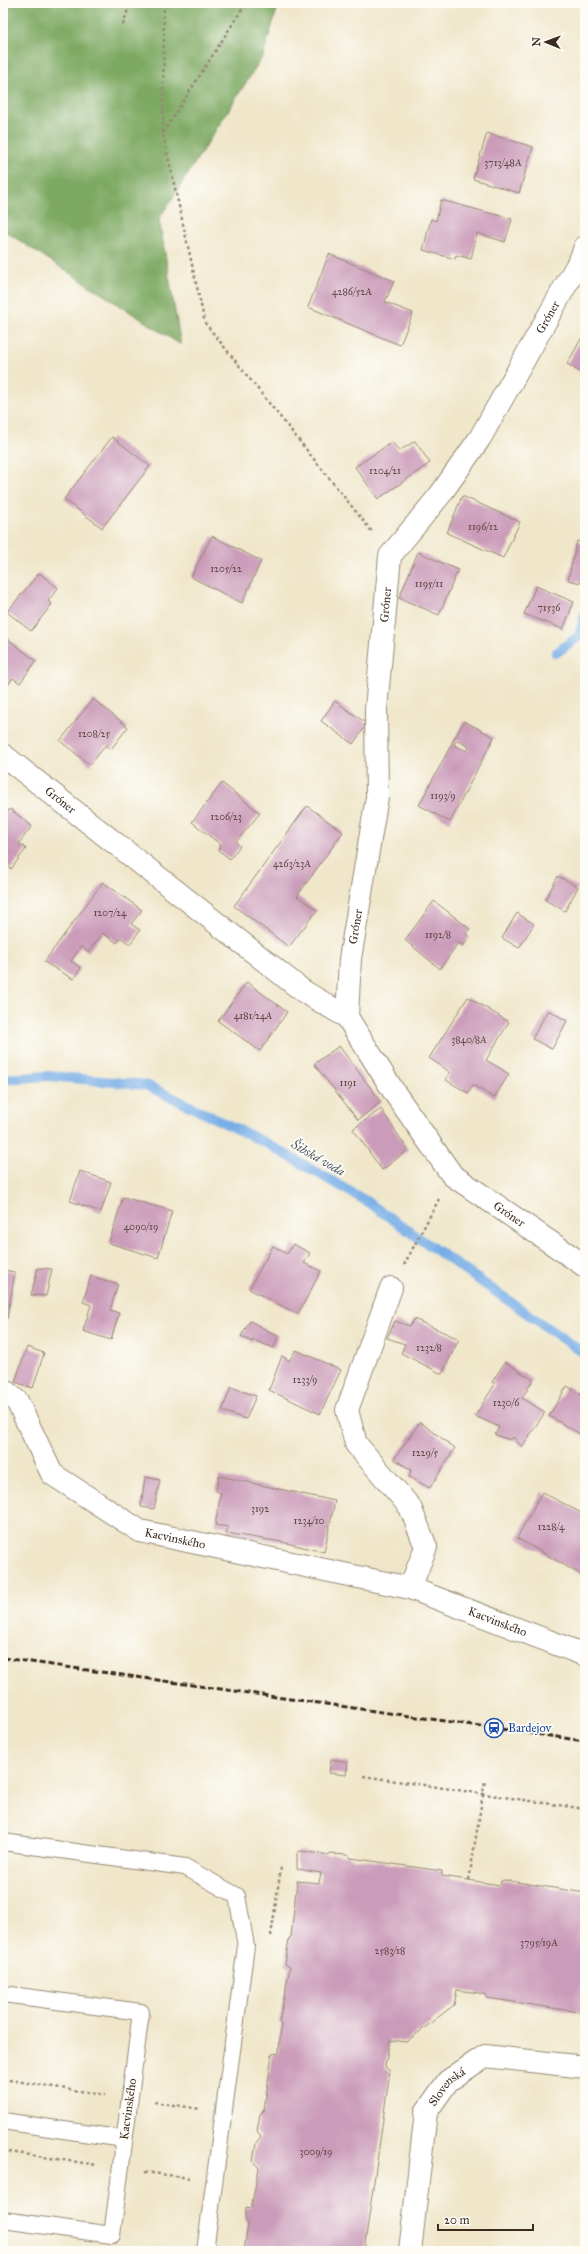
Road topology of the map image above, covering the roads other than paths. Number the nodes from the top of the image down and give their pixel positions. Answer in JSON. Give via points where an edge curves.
{"nodes":[{"id":1,"x":585,"y":247,"type":"edge"},
{"id":2,"x":3,"y":755,"type":"edge"},
{"id":3,"x":348,"y":1017,"type":"junction"},
{"id":4,"x":585,"y":1266,"type":"edge"},
{"id":5,"x":391,"y":1288,"type":"dead end"},
{"id":6,"x":3,"y":1389,"type":"edge"},
{"id":7,"x":410,"y":1588,"type":"junction"},
{"id":8,"x":585,"y":1654,"type":"edge"},
{"id":9,"x":3,"y":1842,"type":"edge"},
{"id":10,"x":3,"y":1994,"type":"edge"},
{"id":11,"x":585,"y":2067,"type":"edge"},
{"id":12,"x":3,"y":2120,"type":"edge"},
{"id":13,"x":124,"y":2139,"type":"junction"},
{"id":14,"x":3,"y":2220,"type":"edge"},
{"id":15,"x":205,"y":2251,"type":"edge"},
{"id":16,"x":410,"y":2251,"type":"edge"}],
"edges":[{"from":1,"to":3,"type":"street","name":"Gróner","via":[[480,438],[440,495],[390,556],[376,709],[377,798],[350,959]]},
{"from":2,"to":3,"type":"street","name":"Gróner","via":[[303,990]]},
{"from":3,"to":4,"type":"street","name":"Gróner","via":[[396,1094],[452,1175]]},
{"from":5,"to":7,"type":"street","via":[[347,1410],[356,1444],[410,1507],[426,1547]]},
{"from":6,"to":7,"type":"street","name":"Kacvinského","via":[[17,1401],[52,1474],[140,1531]]},
{"from":7,"to":8,"type":"street","name":"Kacvinského"},
{"from":9,"to":15,"type":"lane","via":[[185,1866],[238,1896],[246,1946]]},
{"from":10,"to":13,"type":"lane","name":"Kacvinského","via":[[141,2012]]},
{"from":11,"to":16,"type":"street","name":"Slovenská","via":[[485,2056],[448,2081],[426,2112]]},
{"from":12,"to":13,"type":"lane"},
{"from":13,"to":14,"type":"lane","name":"Kacvinského","via":[[112,2235]]}]}
